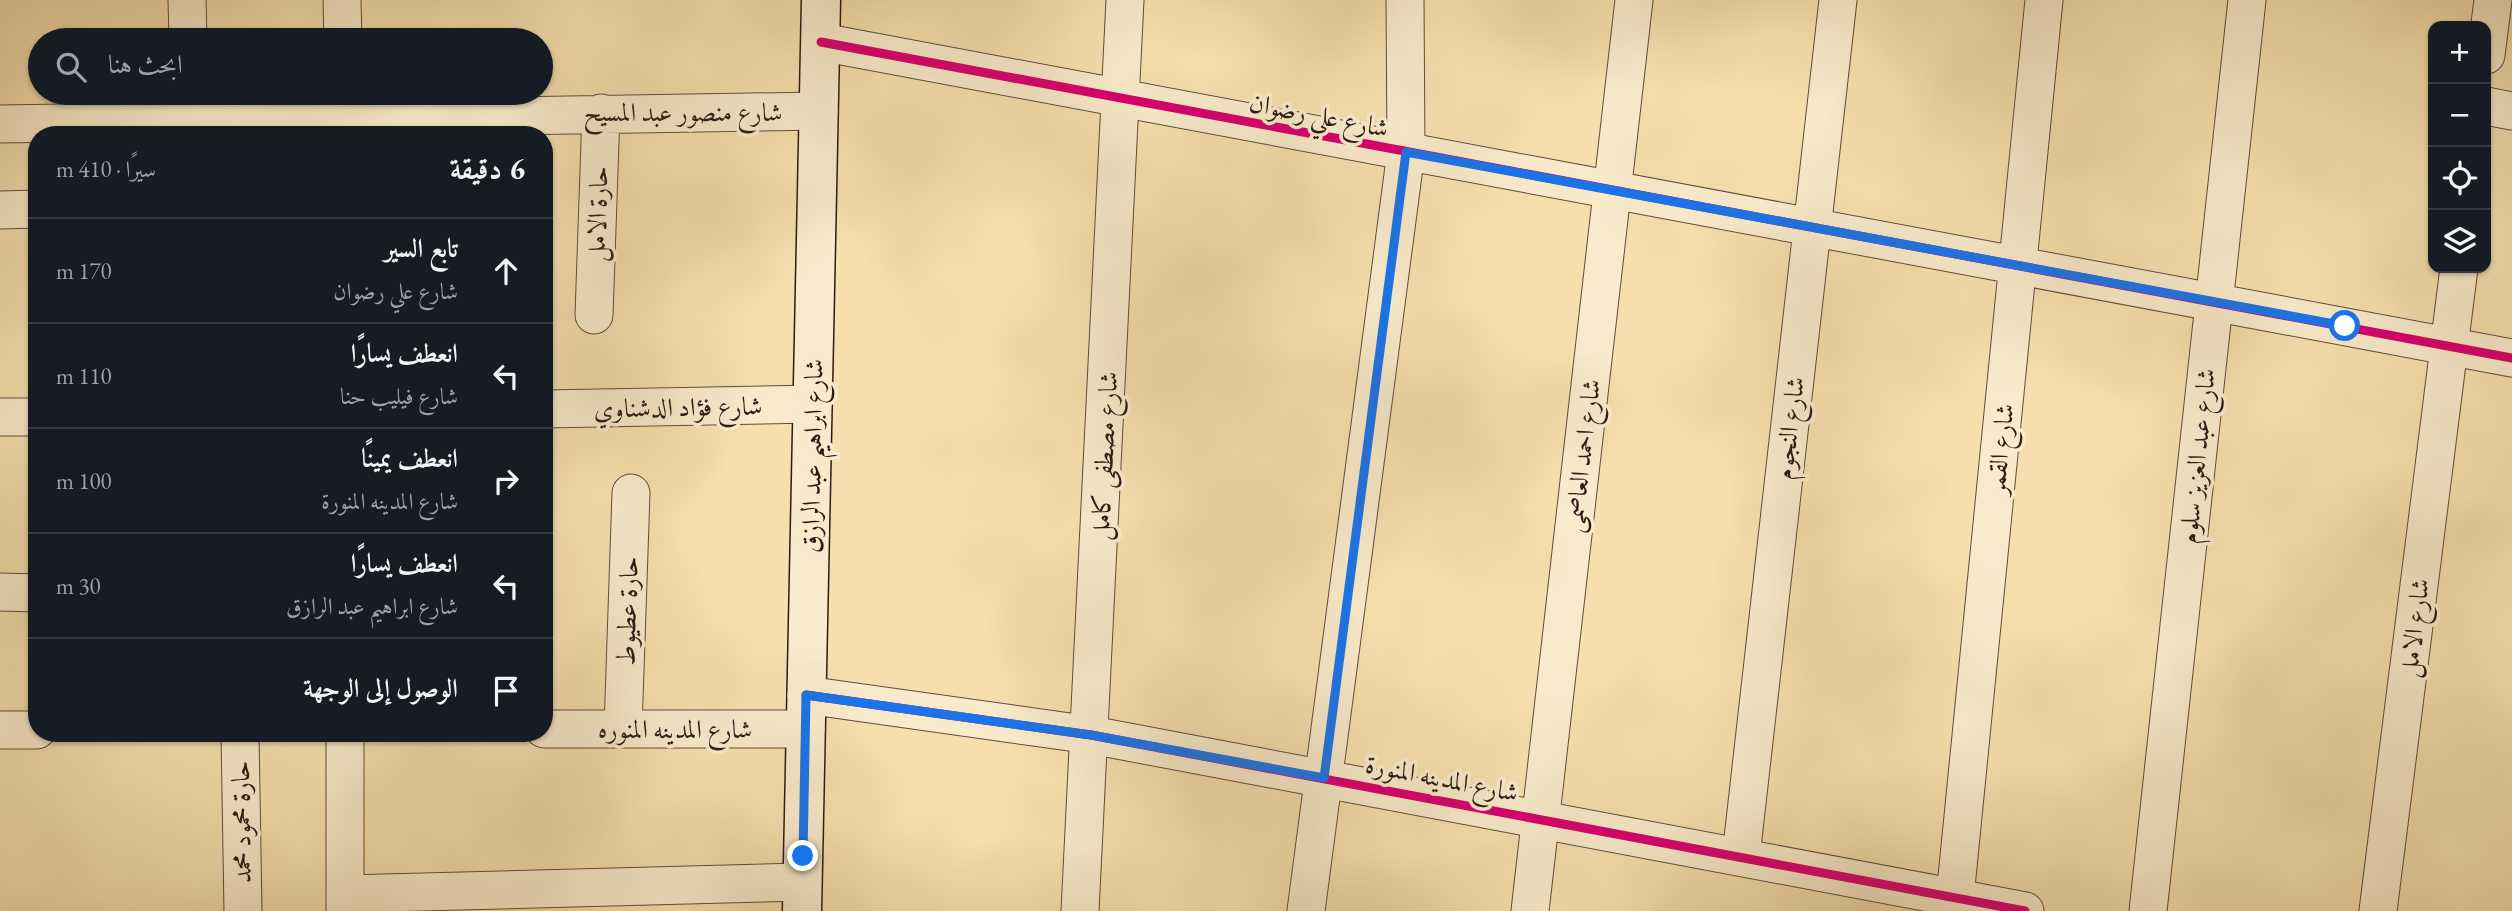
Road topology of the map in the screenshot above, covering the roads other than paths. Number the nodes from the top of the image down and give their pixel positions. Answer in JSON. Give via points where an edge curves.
{"nodes":[{"id":1,"x":187,"y":0,"type":"edge"},
{"id":2,"x":342,"y":0,"type":"edge"},
{"id":3,"x":821,"y":0,"type":"edge"},
{"id":4,"x":1125,"y":0,"type":"edge"},
{"id":5,"x":1405,"y":0,"type":"edge"},
{"id":6,"x":1634,"y":0,"type":"edge"},
{"id":7,"x":1838,"y":0,"type":"edge"},
{"id":8,"x":2044,"y":0,"type":"edge"},
{"id":9,"x":2247,"y":0,"type":"edge"},
{"id":10,"x":2493,"y":0,"type":"edge"},
{"id":11,"x":2490,"y":21,"type":"edge"},
{"id":12,"x":188,"y":28,"type":"edge"},
{"id":13,"x":343,"y":28,"type":"edge"},
{"id":14,"x":821,"y":42,"type":"junction"},
{"id":15,"x":1121,"y":99,"type":"junction"},
{"id":16,"x":189,"y":106,"type":"edge"},
{"id":17,"x":2491,"y":107,"type":"edge"},
{"id":18,"x":819,"y":111,"type":"junction"},
{"id":19,"x":2512,"y":111,"type":"edge"},
{"id":20,"x":601,"y":113,"type":"junction"},
{"id":21,"x":345,"y":115,"type":"edge"},
{"id":22,"x":0,"y":124,"type":"edge"},
{"id":23,"x":1406,"y":152,"type":"junction"},
{"id":24,"x":1612,"y":191,"type":"junction"},
{"id":25,"x":0,"y":209,"type":"edge"},
{"id":26,"x":28,"y":209,"type":"edge"},
{"id":27,"x":1812,"y":229,"type":"junction"},
{"id":28,"x":2018,"y":265,"type":"junction"},
{"id":29,"x":2458,"y":273,"type":"edge"},
{"id":30,"x":2214,"y":302,"type":"junction"},
{"id":31,"x":594,"y":314,"type":"dead end"},
{"id":32,"x":2449,"y":346,"type":"junction"},
{"id":33,"x":2512,"y":358,"type":"edge"},
{"id":34,"x":813,"y":404,"type":"junction"},
{"id":35,"x":553,"y":409,"type":"edge"},
{"id":36,"x":28,"y":416,"type":"edge"},
{"id":37,"x":0,"y":417,"type":"edge"},
{"id":38,"x":631,"y":493,"type":"dead end"},
{"id":39,"x":0,"y":592,"type":"edge"},
{"id":40,"x":28,"y":593,"type":"edge"},
{"id":41,"x":806,"y":712,"type":"junction"},
{"id":42,"x":553,"y":729,"type":"edge"},
{"id":43,"x":623,"y":729,"type":"junction"},
{"id":44,"x":0,"y":730,"type":"edge"},
{"id":45,"x":28,"y":730,"type":"edge"},
{"id":46,"x":1091,"y":735,"type":"junction"},
{"id":47,"x":240,"y":742,"type":"edge"},
{"id":48,"x":345,"y":742,"type":"edge"},
{"id":49,"x":1324,"y":778,"type":"junction"},
{"id":50,"x":1541,"y":818,"type":"junction"},
{"id":51,"x":1741,"y":856,"type":"junction"},
{"id":52,"x":802,"y":896,"type":"edge"},
{"id":53,"x":1955,"y":897,"type":"junction"},
{"id":54,"x":345,"y":902,"type":"edge"},
{"id":55,"x":243,"y":911,"type":"edge"},
{"id":56,"x":1080,"y":911,"type":"edge"},
{"id":57,"x":1306,"y":911,"type":"edge"},
{"id":58,"x":1530,"y":911,"type":"edge"},
{"id":59,"x":2025,"y":911,"type":"edge"},
{"id":60,"x":2148,"y":911,"type":"edge"},
{"id":61,"x":2378,"y":911,"type":"edge"}],
"edges":[{"from":1,"to":12,"type":"street"},
{"from":2,"to":13,"type":"street"},
{"from":3,"to":14,"type":"main road","name":"شارع ابراهيم عبد الرازق"},
{"from":4,"to":15,"type":"street","name":"شارع مصطفى كامل"},
{"from":5,"to":23,"type":"street"},
{"from":6,"to":24,"type":"street","name":"شارع احمد العاصمى"},
{"from":7,"to":27,"type":"street","name":"شارع النجوم"},
{"from":8,"to":28,"type":"street","name":"شارع القمر"},
{"from":9,"to":30,"type":"street","name":"شارع عبد العزيز سلوم"},
{"from":10,"to":11,"type":"street"},
{"from":14,"to":15,"type":"street","name":"شارع علي رضوان"},
{"from":14,"to":18,"type":"main road","name":"شارع ابراهيم عبد الرازق"},
{"from":15,"to":23,"type":"street","name":"شارع علي رضوان"},
{"from":15,"to":46,"type":"street","name":"شارع مصطفى كامل"},
{"from":16,"to":21,"type":"street","name":"شارع منصور عبد المسيح"},
{"from":16,"to":22,"type":"street","name":"شارع منصور عبد المسيح"},
{"from":17,"to":19,"type":"street"},
{"from":18,"to":20,"type":"street","name":"شارع منصور عبد المسيح"},
{"from":18,"to":34,"type":"main road","name":"شارع ابراهيم عبد الرازق"},
{"from":20,"to":21,"type":"street","name":"شارع منصور عبد المسيح"},
{"from":20,"to":31,"type":"street","name":"حارة الامل"},
{"from":23,"to":24,"type":"street","name":"شارع علي رضوان"},
{"from":23,"to":49,"type":"street"},
{"from":24,"to":27,"type":"street","name":"شارع علي رضوان"},
{"from":24,"to":50,"type":"street","name":"شارع احمد العاصمى"},
{"from":25,"to":26,"type":"street"},
{"from":27,"to":28,"type":"street","name":"شارع علي رضوان"},
{"from":27,"to":51,"type":"street","name":"شارع النجوم"},
{"from":28,"to":30,"type":"street","name":"شارع علي رضوان"},
{"from":28,"to":53,"type":"street","name":"شارع القمر"},
{"from":29,"to":32,"type":"street","name":"شارع الامل"},
{"from":30,"to":32,"type":"street","name":"شارع علي رضوان"},
{"from":30,"to":60,"type":"street","name":"شارع عبد العزيز سلوم"},
{"from":32,"to":33,"type":"street","name":"شارع علي رضوان"},
{"from":32,"to":61,"type":"street","name":"شارع الامل"},
{"from":34,"to":35,"type":"street","name":"شارع فؤاد الدشناوي"},
{"from":34,"to":41,"type":"main road","name":"شارع ابراهيم عبد الرازق"},
{"from":36,"to":37,"type":"street"},
{"from":38,"to":43,"type":"street","name":"حارة عطيوط"},
{"from":39,"to":40,"type":"street"},
{"from":41,"to":43,"type":"street","name":"شارع المدينه المنوره"},
{"from":41,"to":46,"type":"street","name":"شارع المدينه المنورة"},
{"from":41,"to":52,"type":"main road","name":"شارع ابراهيم عبد الرازق"},
{"from":42,"to":43,"type":"street","name":"شارع المدينه المنوره"},
{"from":44,"to":45,"type":"street"},
{"from":46,"to":49,"type":"street","name":"شارع المدينه المنورة"},
{"from":46,"to":56,"type":"street","name":"شارع مصطفى كامل"},
{"from":47,"to":55,"type":"street","name":"حارة محمود محمد"},
{"from":48,"to":54,"type":"street"},
{"from":49,"to":50,"type":"street","name":"شارع المدينه المنورة"},
{"from":49,"to":57,"type":"street"},
{"from":50,"to":51,"type":"street","name":"شارع المدينه المنورة"},
{"from":50,"to":58,"type":"street","name":"شارع احمد العاصمى"},
{"from":51,"to":53,"type":"street","name":"شارع المدينه المنورة"},
{"from":52,"to":54,"type":"street"},
{"from":53,"to":59,"type":"street","name":"شارع المدينه المنورة"}]}
